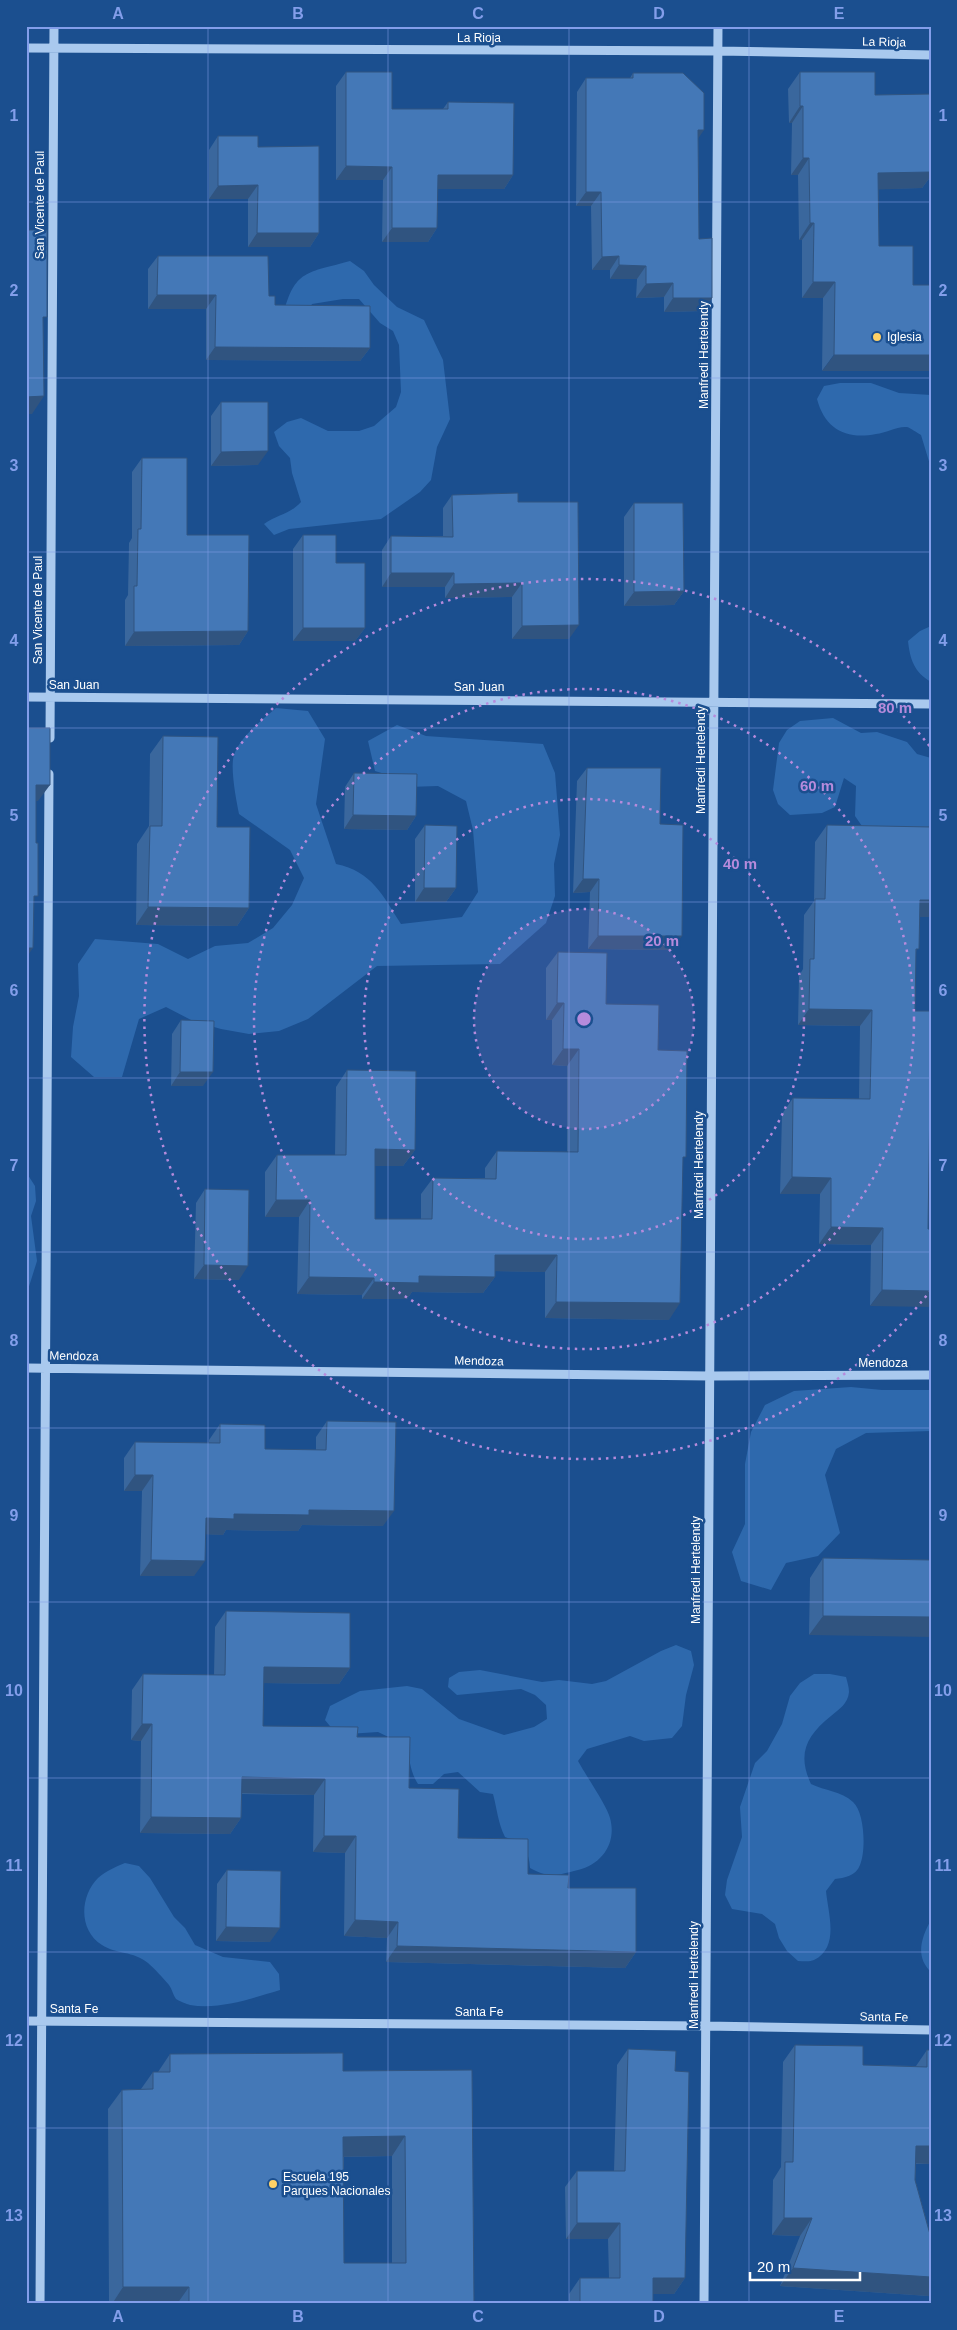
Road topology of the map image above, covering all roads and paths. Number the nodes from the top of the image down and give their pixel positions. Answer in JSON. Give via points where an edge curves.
{"nodes":[{"id":1,"x":54,"y":26,"type":"edge"},
{"id":2,"x":718,"y":26,"type":"edge"},
{"id":3,"x":26,"y":48,"type":"edge"},
{"id":4,"x":54,"y":48,"type":"junction"},
{"id":5,"x":718,"y":51,"type":"junction"},
{"id":6,"x":931,"y":55,"type":"edge"},
{"id":7,"x":26,"y":697,"type":"edge"},
{"id":8,"x":50,"y":698,"type":"junction"},
{"id":9,"x":714,"y":701,"type":"junction"},
{"id":10,"x":931,"y":704,"type":"edge"},
{"id":11,"x":50,"y":747,"type":"edge"},
{"id":12,"x":49,"y":767,"type":"edge"},
{"id":13,"x":26,"y":1368,"type":"edge"},
{"id":14,"x":46,"y":1368,"type":"junction"},
{"id":15,"x":931,"y":1375,"type":"edge"},
{"id":16,"x":710,"y":1376,"type":"junction"},
{"id":17,"x":26,"y":2021,"type":"edge"},
{"id":18,"x":42,"y":2021,"type":"junction"},
{"id":19,"x":706,"y":2026,"type":"junction"},
{"id":20,"x":931,"y":2030,"type":"edge"},
{"id":21,"x":40,"y":2304,"type":"edge"},
{"id":22,"x":704,"y":2304,"type":"edge"}],
"edges":[{"from":1,"to":4,"type":"street","name":"San Vicente de Paul"},
{"from":2,"to":5,"type":"street","name":"Manfredi Hertelendy"},
{"from":3,"to":4,"type":"street","name":"La Rioja"},
{"from":4,"to":5,"type":"street","name":"La Rioja"},
{"from":4,"to":8,"type":"street","name":"San Vicente de Paul"},
{"from":5,"to":6,"type":"street","name":"La Rioja"},
{"from":5,"to":9,"type":"street","name":"Manfredi Hertelendy"},
{"from":7,"to":8,"type":"street","name":"San Juan"},
{"from":8,"to":9,"type":"street","name":"San Juan"},
{"from":8,"to":11,"type":"street","name":"San Vicente de Paul"},
{"from":9,"to":10,"type":"street","name":"San Juan"},
{"from":9,"to":16,"type":"street","name":"Manfredi Hertelendy"},
{"from":12,"to":14,"type":"street"},
{"from":13,"to":14,"type":"street","name":"Mendoza"},
{"from":14,"to":16,"type":"street","name":"Mendoza"},
{"from":14,"to":18,"type":"street"},
{"from":15,"to":16,"type":"street","name":"Mendoza"},
{"from":16,"to":19,"type":"street","name":"Manfredi Hertelendy"},
{"from":17,"to":18,"type":"street","name":"Santa Fe"},
{"from":18,"to":19,"type":"street","name":"Santa Fe"},
{"from":18,"to":21,"type":"street"},
{"from":19,"to":20,"type":"street","name":"Santa Fe"},
{"from":19,"to":22,"type":"street","name":"Manfredi Hertelendy"}]}
